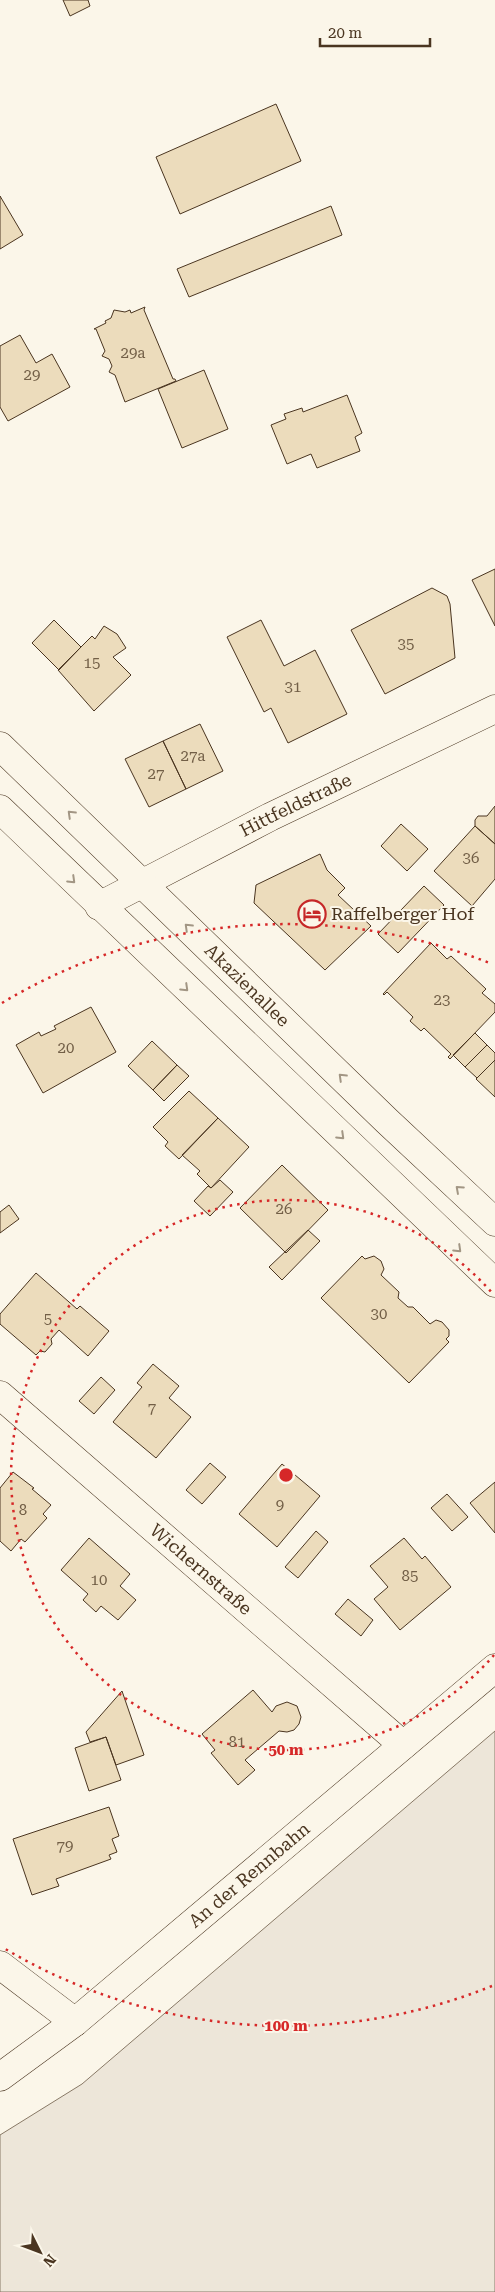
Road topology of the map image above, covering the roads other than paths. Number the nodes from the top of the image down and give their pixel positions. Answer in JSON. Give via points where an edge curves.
{"nodes":[{"id":1,"x":495,"y":710,"type":"edge"},
{"id":2,"x":0,"y":746,"type":"edge"},
{"id":3,"x":0,"y":809,"type":"edge"},
{"id":4,"x":145,"y":884,"type":"junction"},
{"id":5,"x":99,"y":906,"type":"junction"},
{"id":6,"x":495,"y":1222,"type":"edge"},
{"id":7,"x":495,"y":1283,"type":"edge"},
{"id":8,"x":0,"y":1395,"type":"edge"},
{"id":9,"x":495,"y":1668,"type":"edge"},
{"id":10,"x":403,"y":1745,"type":"junction"},
{"id":11,"x":0,"y":1965,"type":"edge"},
{"id":12,"x":75,"y":2022,"type":"junction"},
{"id":13,"x":0,"y":2077,"type":"edge"}],
"edges":[{"from":1,"to":4,"type":"street","name":"Hittfeldstraße","via":[[270,817]]},
{"from":4,"to":2,"type":"street","name":"Akazienallee","one_way":true},
{"from":3,"to":5,"type":"street","one_way":true},
{"from":4,"to":5,"type":"street","name":"Hittfeldstraße"},
{"from":6,"to":4,"type":"street","name":"Akazienallee","one_way":true},
{"from":5,"to":7,"type":"street","one_way":true},
{"from":8,"to":10,"type":"street","name":"Wichernstraße"},
{"from":9,"to":10,"type":"street","name":"An der Rennbahn"},
{"from":10,"to":12,"type":"street","name":"An der Rennbahn"},
{"from":11,"to":12,"type":"street"},
{"from":12,"to":13,"type":"street","name":"An der Rennbahn"}]}
